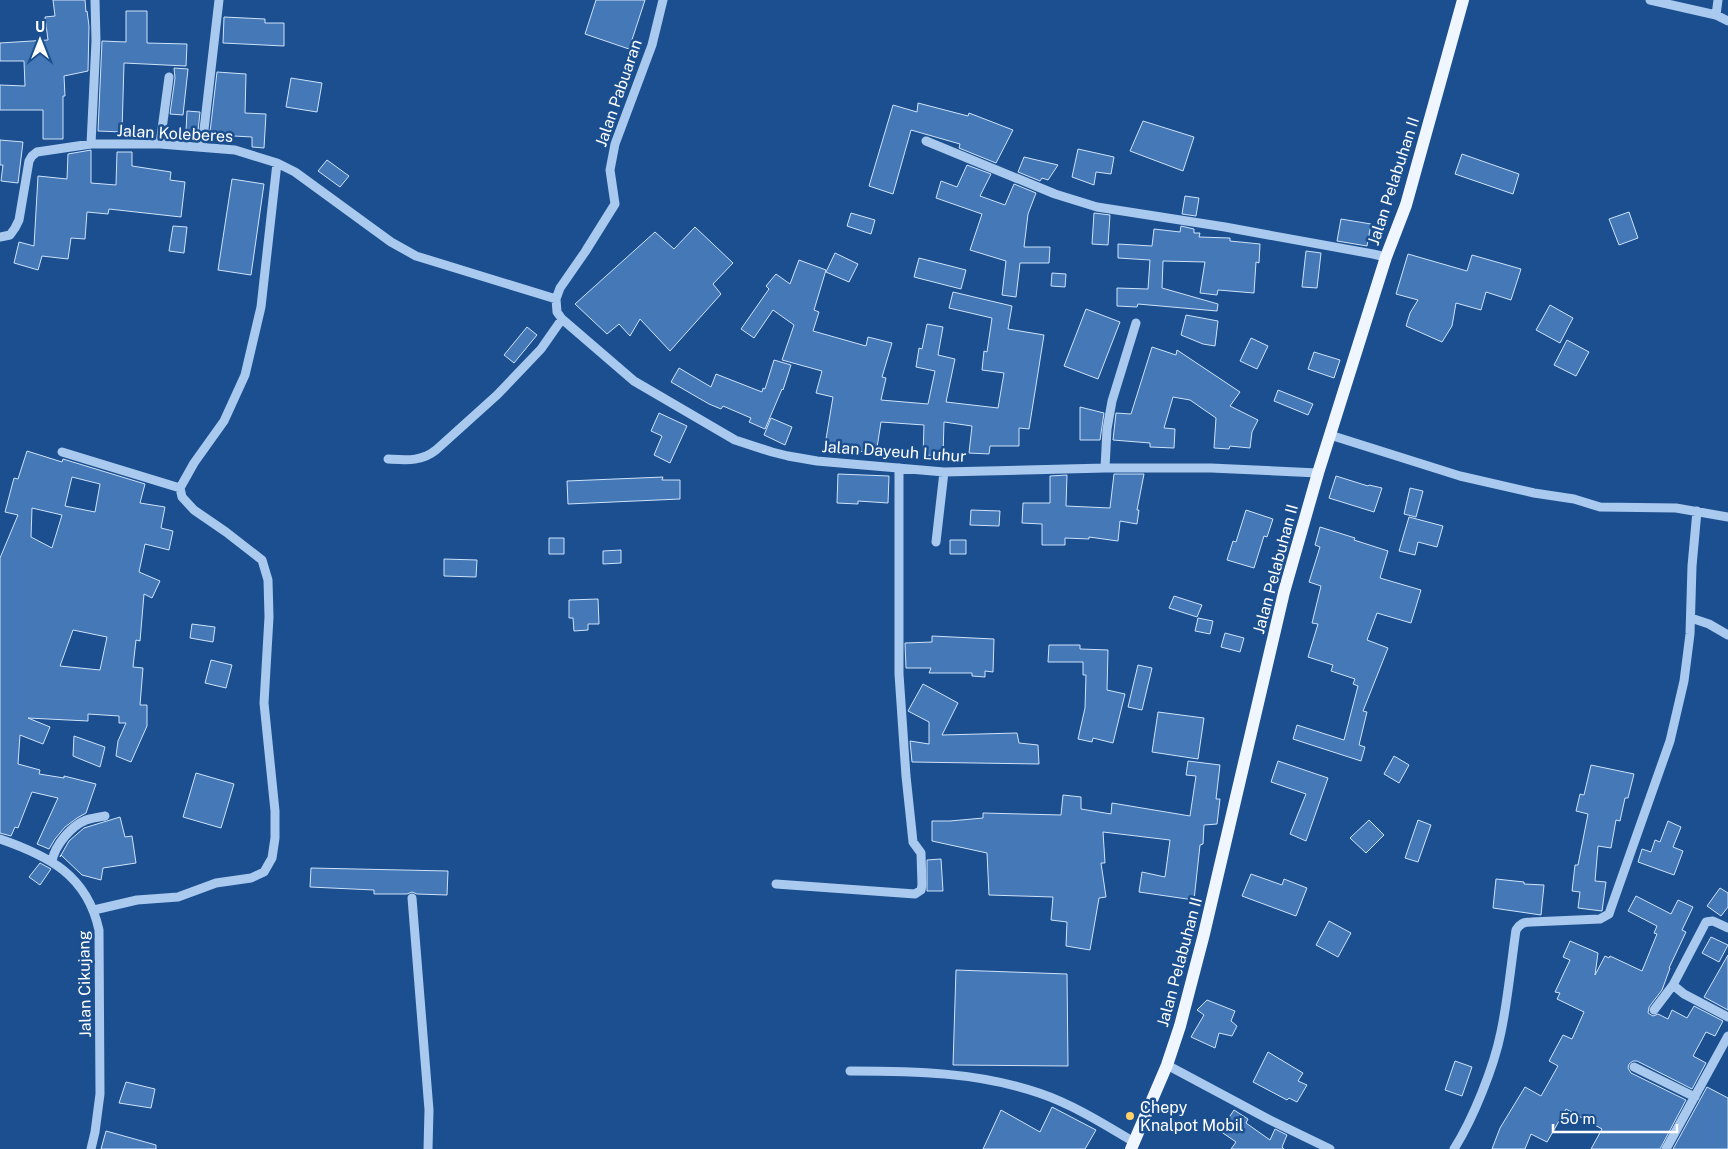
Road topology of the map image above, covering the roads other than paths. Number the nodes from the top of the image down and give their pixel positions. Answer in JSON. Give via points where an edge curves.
{"nodes":[{"id":1,"x":95,"y":0,"type":"edge"},
{"id":2,"x":219,"y":0,"type":"edge"},
{"id":3,"x":663,"y":0,"type":"edge"},
{"id":4,"x":1463,"y":0,"type":"edge"},
{"id":5,"x":1650,"y":0,"type":"edge"},
{"id":6,"x":1718,"y":0,"type":"edge"},
{"id":7,"x":1716,"y":15,"type":"junction"},
{"id":8,"x":1728,"y":21,"type":"edge"},
{"id":9,"x":169,"y":77,"type":"dead end"},
{"id":10,"x":926,"y":141,"type":"dead end"},
{"id":11,"x":92,"y":144,"type":"junction"},
{"id":12,"x":160,"y":144,"type":"junction"},
{"id":13,"x":202,"y":147,"type":"junction"},
{"id":14,"x":277,"y":163,"type":"junction"},
{"id":15,"x":0,"y":236,"type":"edge"},
{"id":16,"x":1386,"y":257,"type":"junction"},
{"id":17,"x":556,"y":299,"type":"junction"},
{"id":18,"x":562,"y":319,"type":"junction"},
{"id":19,"x":1136,"y":323,"type":"dead end"},
{"id":20,"x":1330,"y":436,"type":"junction"},
{"id":21,"x":62,"y":452,"type":"dead end"},
{"id":22,"x":388,"y":459,"type":"dead end"},
{"id":23,"x":899,"y":468,"type":"junction"},
{"id":24,"x":1105,"y":468,"type":"junction"},
{"id":25,"x":944,"y":472,"type":"junction"},
{"id":26,"x":1318,"y":472,"type":"junction"},
{"id":27,"x":180,"y":488,"type":"junction"},
{"id":28,"x":1697,"y":511,"type":"junction"},
{"id":29,"x":1728,"y":517,"type":"edge"},
{"id":30,"x":936,"y":542,"type":"dead end"},
{"id":31,"x":1690,"y":618,"type":"junction"},
{"id":32,"x":1728,"y":635,"type":"edge"},
{"id":33,"x":106,"y":816,"type":"dead end"},
{"id":34,"x":0,"y":840,"type":"edge"},
{"id":35,"x":52,"y":861,"type":"junction"},
{"id":36,"x":776,"y":884,"type":"dead end"},
{"id":37,"x":412,"y":898,"type":"dead end"},
{"id":38,"x":95,"y":914,"type":"junction"},
{"id":39,"x":1728,"y":928,"type":"edge"},
{"id":40,"x":1673,"y":985,"type":"junction"},
{"id":41,"x":1654,"y":1010,"type":"dead end"},
{"id":42,"x":1728,"y":1017,"type":"edge"},
{"id":43,"x":1728,"y":1036,"type":"edge"},
{"id":44,"x":1167,"y":1065,"type":"junction"},
{"id":45,"x":1634,"y":1067,"type":"dead end"},
{"id":46,"x":850,"y":1071,"type":"dead end"},
{"id":47,"x":1695,"y":1097,"type":"junction"},
{"id":48,"x":1133,"y":1145,"type":"edge"},
{"id":49,"x":90,"y":1149,"type":"edge"},
{"id":50,"x":428,"y":1149,"type":"edge"},
{"id":51,"x":1330,"y":1149,"type":"edge"},
{"id":52,"x":1454,"y":1149,"type":"edge"},
{"id":53,"x":1666,"y":1149,"type":"edge"}],
"edges":[{"from":1,"to":11,"type":"street"},
{"from":2,"to":13,"type":"street"},
{"from":3,"to":17,"type":"street","name":"Jalan Pabuaran","via":[[652,46],[611,159],[615,204]]},
{"from":4,"to":16,"type":"main road","name":"Jalan Pelabuhan II","via":[[1406,205]]},
{"from":5,"to":7,"type":"street"},
{"from":6,"to":7,"type":"street"},
{"from":7,"to":8,"type":"street"},
{"from":9,"to":12,"type":"street"},
{"from":10,"to":16,"type":"street","via":[[1055,194],[1097,207]]},
{"from":11,"to":12,"type":"street","name":"Jalan Koleberes"},
{"from":11,"to":15,"type":"street","name":"Jalan Koleberes","via":[[42,151],[32,156],[19,220],[10,235]]},
{"from":12,"to":13,"type":"street","name":"Jalan Koleberes"},
{"from":13,"to":14,"type":"street","name":"Jalan Koleberes","via":[[235,150]]},
{"from":14,"to":17,"type":"street","name":"Jalan Koleberes","via":[[317,186],[403,250]]},
{"from":14,"to":27,"type":"street","via":[[261,307],[245,375],[224,421]]},
{"from":16,"to":20,"type":"main road","name":"Jalan Pelabuhan II"},
{"from":17,"to":18,"type":"street"},
{"from":18,"to":22,"type":"street","via":[[541,349],[430,455],[410,460]]},
{"from":18,"to":23,"type":"street","name":"Jalan Dayeuh Luhur","via":[[634,381],[735,440],[817,461]]},
{"from":19,"to":24,"type":"street","via":[[1112,401]]},
{"from":20,"to":26,"type":"main road","name":"Jalan Pelabuhan II"},
{"from":20,"to":28,"type":"street","via":[[1460,476],[1600,508],[1652,507]]},
{"from":21,"to":27,"type":"street"},
{"from":23,"to":25,"type":"street","name":"Jalan Dayeuh Luhur"},
{"from":23,"to":36,"type":"street","via":[[899,674],[913,842],[921,854],[922,885],[915,894]]},
{"from":24,"to":25,"type":"street","name":"Jalan Dayeuh Luhur"},
{"from":24,"to":26,"type":"street","name":"Jalan Dayeuh Luhur"},
{"from":25,"to":30,"type":"street"},
{"from":26,"to":44,"type":"main road","name":"Jalan Pelabuhan II","via":[[1284,592],[1204,934]]},
{"from":27,"to":38,"type":"street","via":[[182,497],[194,510],[262,560],[268,580],[264,703],[275,811],[272,858],[264,872],[251,878],[216,883],[178,897],[137,900]]},
{"from":28,"to":29,"type":"street"},
{"from":28,"to":31,"type":"street"},
{"from":31,"to":32,"type":"street"},
{"from":31,"to":52,"type":"street","via":[[1684,681],[1670,741],[1612,908],[1600,919],[1524,922],[1519,925],[1498,1042],[1488,1076]]},
{"from":33,"to":35,"type":"street","via":[[85,820],[64,837],[56,847]]},
{"from":34,"to":35,"type":"street","name":"Jalan Cikujang"},
{"from":35,"to":38,"type":"street","name":"Jalan Cikujang","via":[[78,883]]},
{"from":37,"to":50,"type":"street","via":[[430,1110]]},
{"from":38,"to":49,"type":"street","name":"Jalan Cikujang","via":[[99,930],[100,1094]]},
{"from":39,"to":40,"type":"street","via":[[1713,921],[1706,922]]},
{"from":40,"to":41,"type":"street"},
{"from":40,"to":42,"type":"street"},
{"from":43,"to":47,"type":"street"},
{"from":44,"to":48,"type":"main road","name":"Jalan Pelabuhan II"},
{"from":44,"to":51,"type":"street"},
{"from":45,"to":47,"type":"street"},
{"from":46,"to":48,"type":"street","via":[[899,1071],[997,1081],[1040,1093],[1075,1108]]},
{"from":47,"to":53,"type":"street"}]}
